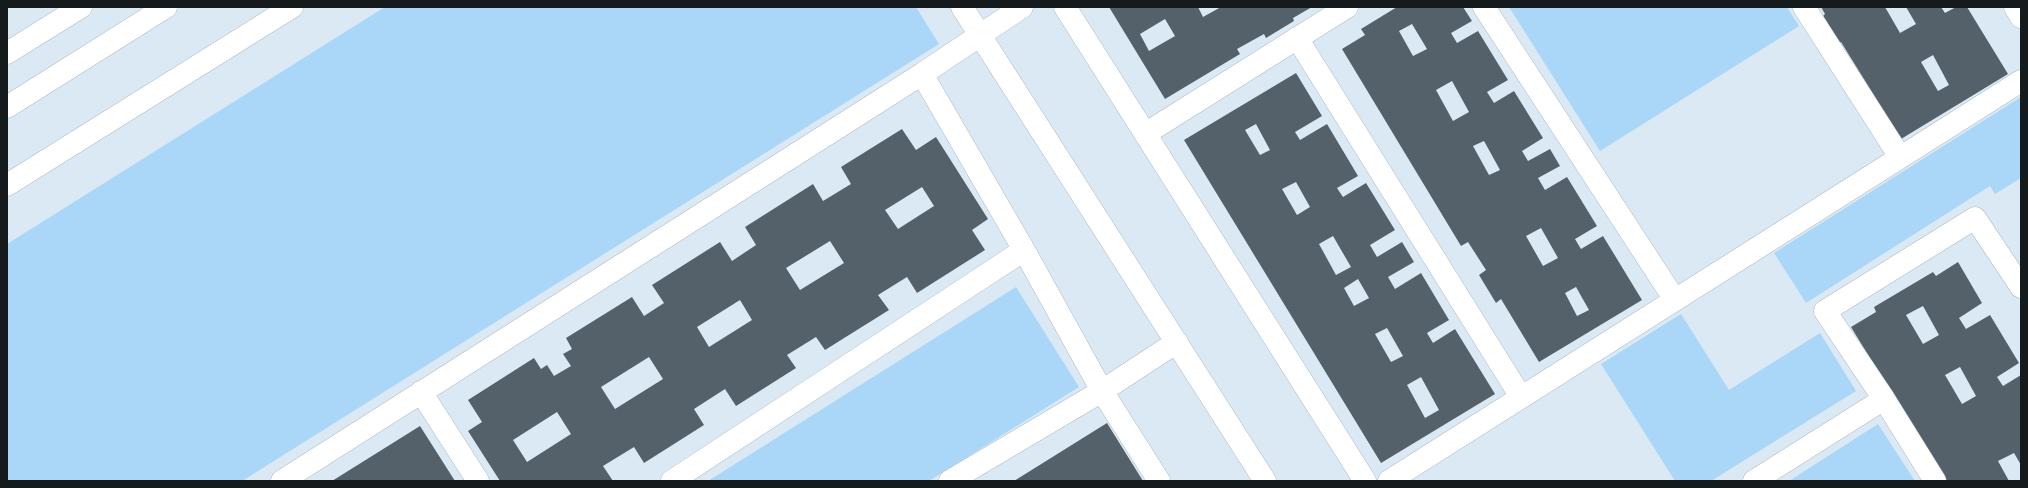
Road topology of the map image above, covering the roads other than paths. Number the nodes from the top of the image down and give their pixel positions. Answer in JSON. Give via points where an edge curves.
{"nodes":[{"id":1,"x":81,"y":7,"type":"edge"},
{"id":2,"x":166,"y":7,"type":"edge"},
{"id":3,"x":292,"y":7,"type":"edge"},
{"id":4,"x":962,"y":7,"type":"edge"},
{"id":5,"x":1022,"y":7,"type":"edge"},
{"id":6,"x":1065,"y":7,"type":"edge"},
{"id":7,"x":1347,"y":7,"type":"edge"},
{"id":8,"x":1484,"y":7,"type":"edge"},
{"id":9,"x":1804,"y":7,"type":"edge"},
{"id":10,"x":2015,"y":7,"type":"edge"},
{"id":11,"x":2021,"y":17,"type":"edge"},
{"id":12,"x":980,"y":34,"type":"junction"},
{"id":13,"x":1297,"y":38,"type":"junction"},
{"id":14,"x":7,"y":54,"type":"edge"},
{"id":15,"x":922,"y":74,"type":"junction"},
{"id":16,"x":2021,"y":80,"type":"edge"},
{"id":17,"x":7,"y":107,"type":"edge"},
{"id":18,"x":1145,"y":134,"type":"junction"},
{"id":19,"x":1900,"y":157,"type":"junction"},
{"id":20,"x":7,"y":185,"type":"edge"},
{"id":21,"x":1024,"y":250,"type":"junction"},
{"id":22,"x":2021,"y":287,"type":"edge"},
{"id":23,"x":1674,"y":300,"type":"junction"},
{"id":24,"x":1177,"y":342,"type":"junction"},
{"id":25,"x":1102,"y":391,"type":"junction"},
{"id":26,"x":421,"y":392,"type":"junction"},
{"id":27,"x":1521,"y":397,"type":"junction"},
{"id":28,"x":1884,"y":399,"type":"junction"},
{"id":29,"x":282,"y":481,"type":"edge"},
{"id":30,"x":478,"y":481,"type":"edge"},
{"id":31,"x":672,"y":481,"type":"edge"},
{"id":32,"x":950,"y":481,"type":"edge"},
{"id":33,"x":1160,"y":481,"type":"edge"},
{"id":34,"x":1266,"y":481,"type":"edge"},
{"id":35,"x":1365,"y":481,"type":"edge"},
{"id":36,"x":1389,"y":481,"type":"edge"},
{"id":37,"x":1754,"y":481,"type":"edge"},
{"id":38,"x":1935,"y":481,"type":"edge"}],
"edges":[{"from":1,"to":14,"type":"street"},
{"from":2,"to":17,"type":"street"},
{"from":3,"to":20,"type":"street"},
{"from":4,"to":12,"type":"street"},
{"from":5,"to":12,"type":"street"},
{"from":6,"to":18,"type":"street"},
{"from":7,"to":13,"type":"street"},
{"from":8,"to":23,"type":"street"},
{"from":9,"to":19,"type":"street"},
{"from":10,"to":11,"type":"street"},
{"from":12,"to":15,"type":"street"},
{"from":12,"to":24,"type":"street"},
{"from":13,"to":18,"type":"street"},
{"from":13,"to":27,"type":"street"},
{"from":15,"to":21,"type":"street"},
{"from":15,"to":26,"type":"street"},
{"from":16,"to":19,"type":"street"},
{"from":18,"to":35,"type":"street"},
{"from":19,"to":23,"type":"street"},
{"from":21,"to":25,"type":"street"},
{"from":21,"to":31,"type":"street"},
{"from":22,"to":28,"type":"street","via":[[1975,218],[1825,311]]},
{"from":23,"to":27,"type":"street"},
{"from":24,"to":25,"type":"street"},
{"from":24,"to":34,"type":"street"},
{"from":25,"to":32,"type":"street"},
{"from":25,"to":33,"type":"street"},
{"from":26,"to":29,"type":"street"},
{"from":26,"to":30,"type":"street"},
{"from":27,"to":36,"type":"street"},
{"from":28,"to":37,"type":"street"},
{"from":28,"to":38,"type":"street"}]}
